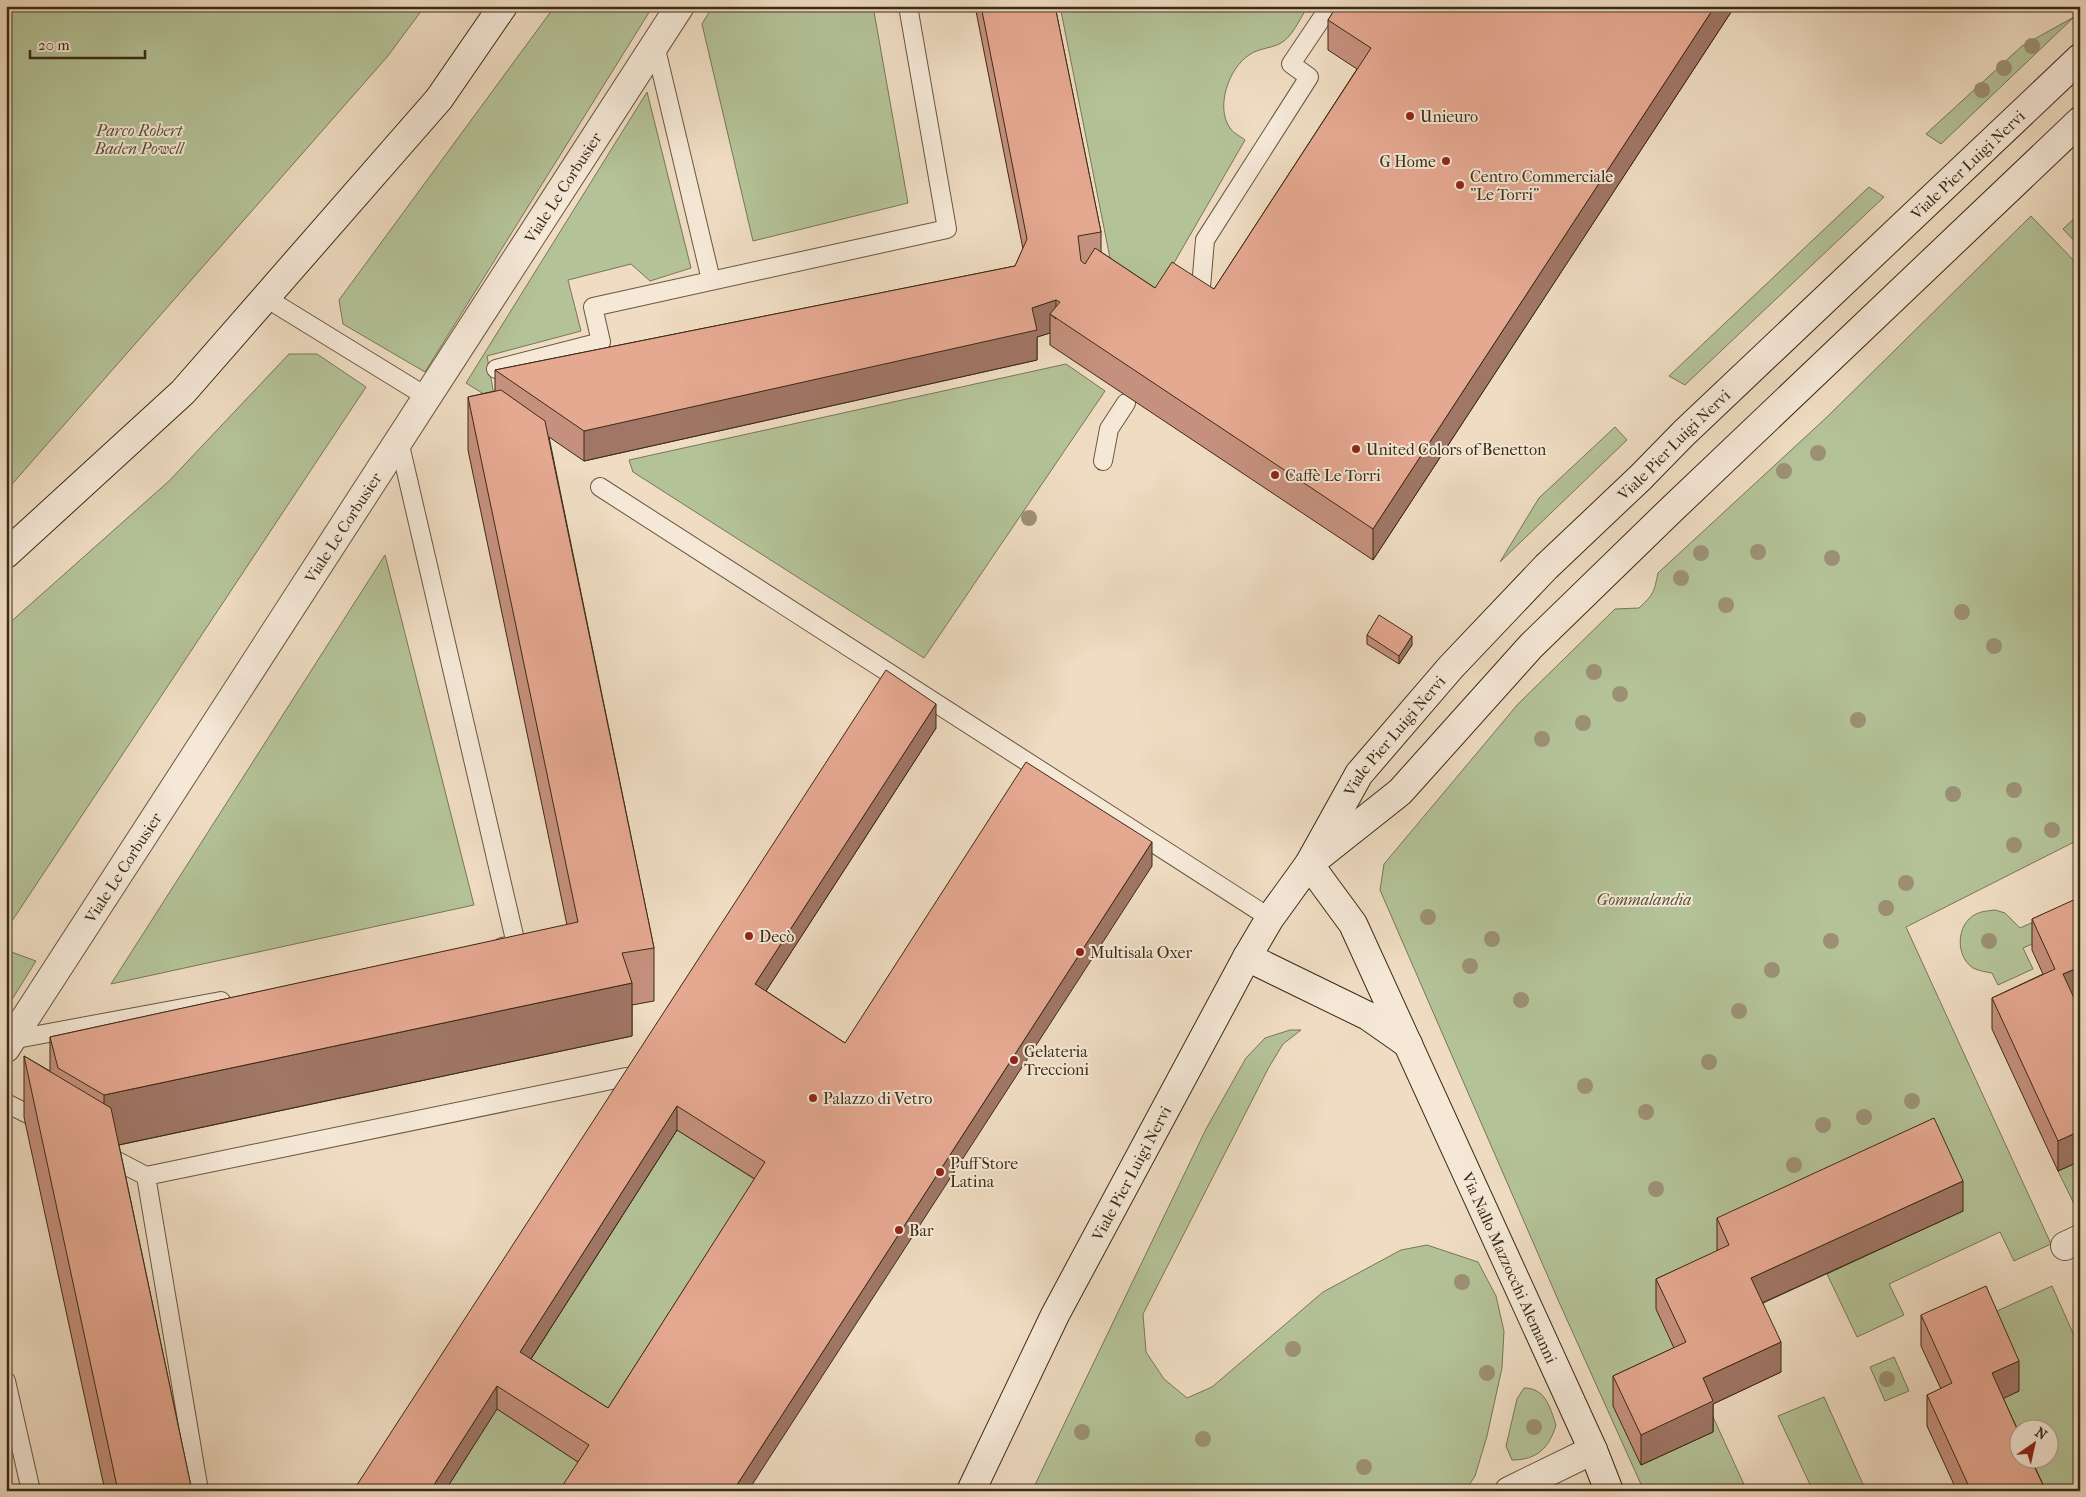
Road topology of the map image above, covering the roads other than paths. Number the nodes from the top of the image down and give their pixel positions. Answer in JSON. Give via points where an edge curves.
{"nodes":[{"id":1,"x":503,"y":6,"type":"edge"},
{"id":2,"x":680,"y":6,"type":"edge"},
{"id":3,"x":908,"y":6,"type":"edge"},
{"id":4,"x":1330,"y":6,"type":"edge"},
{"id":5,"x":655,"y":44,"type":"junction"},
{"id":6,"x":2080,"y":58,"type":"edge"},
{"id":7,"x":2080,"y":121,"type":"edge"},
{"id":8,"x":711,"y":280,"type":"junction"},
{"id":9,"x":1201,"y":287,"type":"edge"},
{"id":10,"x":266,"y":298,"type":"junction"},
{"id":11,"x":496,"y":369,"type":"edge"},
{"id":12,"x":427,"y":397,"type":"junction"},
{"id":13,"x":1126,"y":402,"type":"dead end"},
{"id":14,"x":399,"y":441,"type":"junction"},
{"id":15,"x":1103,"y":461,"type":"dead end"},
{"id":16,"x":600,"y":487,"type":"dead end"},
{"id":17,"x":6,"y":554,"type":"edge"},
{"id":18,"x":890,"y":673,"type":"junction"},
{"id":19,"x":879,"y":690,"type":"edge"},
{"id":20,"x":1309,"y":864,"type":"junction"},
{"id":21,"x":1270,"y":918,"type":"junction"},
{"id":22,"x":487,"y":950,"type":"edge"},
{"id":23,"x":1247,"y":957,"type":"junction"},
{"id":24,"x":235,"y":998,"type":"edge"},
{"id":25,"x":9,"y":1044,"type":"edge"},
{"id":26,"x":1409,"y":1045,"type":"junction"},
{"id":27,"x":637,"y":1060,"type":"edge"},
{"id":28,"x":626,"y":1077,"type":"junction"},
{"id":29,"x":616,"y":1093,"type":"edge"},
{"id":30,"x":6,"y":1103,"type":"edge"},
{"id":31,"x":57,"y":1129,"type":"edge"},
{"id":32,"x":90,"y":1147,"type":"edge"},
{"id":33,"x":146,"y":1176,"type":"junction"},
{"id":34,"x":6,"y":1381,"type":"edge"},
{"id":35,"x":1593,"y":1450,"type":"junction"},
{"id":36,"x":31,"y":1491,"type":"edge"},
{"id":37,"x":199,"y":1491,"type":"edge"},
{"id":38,"x":971,"y":1491,"type":"edge"},
{"id":39,"x":1509,"y":1491,"type":"edge"},
{"id":40,"x":1609,"y":1491,"type":"edge"}],
"edges":[{"from":1,"to":10,"type":"street","via":[[439,99]]},
{"from":2,"to":5,"type":"street","name":"Viale Le Corbusier"},
{"from":3,"to":8,"type":"lane","via":[[947,229]]},
{"from":4,"to":9,"type":"lane","via":[[1291,64],[1309,77],[1205,240]]},
{"from":5,"to":8,"type":"lane"},
{"from":5,"to":12,"type":"street","name":"Viale Le Corbusier"},
{"from":6,"to":20,"type":"street","name":"Viale Pier Luigi Nervi","via":[[1684,433],[1546,567],[1451,666],[1359,774]]},
{"from":7,"to":20,"type":"street","name":"Viale Pier Luigi Nervi","via":[[1531,646],[1400,792]]},
{"from":8,"to":11,"type":"lane","via":[[593,307],[601,342]]},
{"from":10,"to":12,"type":"lane"},
{"from":10,"to":17,"type":"street","via":[[183,392]]},
{"from":12,"to":14,"type":"street","name":"Viale Le Corbusier"},
{"from":13,"to":15,"type":"lane","via":[[1110,429]]},
{"from":14,"to":22,"type":"lane","via":[[516,944]]},
{"from":14,"to":25,"type":"street","name":"Viale Le Corbusier"},
{"from":16,"to":18,"type":"lane"},
{"from":18,"to":19,"type":"lane"},
{"from":18,"to":21,"type":"lane"},
{"from":20,"to":21,"type":"street","name":"Viale Pier Luigi Nervi"},
{"from":20,"to":26,"type":"street","name":"Via Nallo Mazzocchi Alemanni","via":[[1353,924]]},
{"from":21,"to":23,"type":"street","name":"Viale Pier Luigi Nervi"},
{"from":23,"to":26,"type":"street","via":[[1368,1016]]},
{"from":23,"to":38,"type":"street","name":"Viale Pier Luigi Nervi","via":[[1055,1315]]},
{"from":24,"to":25,"type":"lane"},
{"from":26,"to":35,"type":"street","name":"Via Nallo Mazzocchi Alemanni"},
{"from":27,"to":28,"type":"lane"},
{"from":28,"to":29,"type":"lane"},
{"from":28,"to":33,"type":"lane"},
{"from":30,"to":31,"type":"lane"},
{"from":32,"to":33,"type":"lane"},
{"from":33,"to":37,"type":"lane"},
{"from":34,"to":36,"type":"lane"},
{"from":35,"to":39,"type":"street"},
{"from":35,"to":40,"type":"street","name":"Via Nallo Mazzocchi Alemanni"}]}
